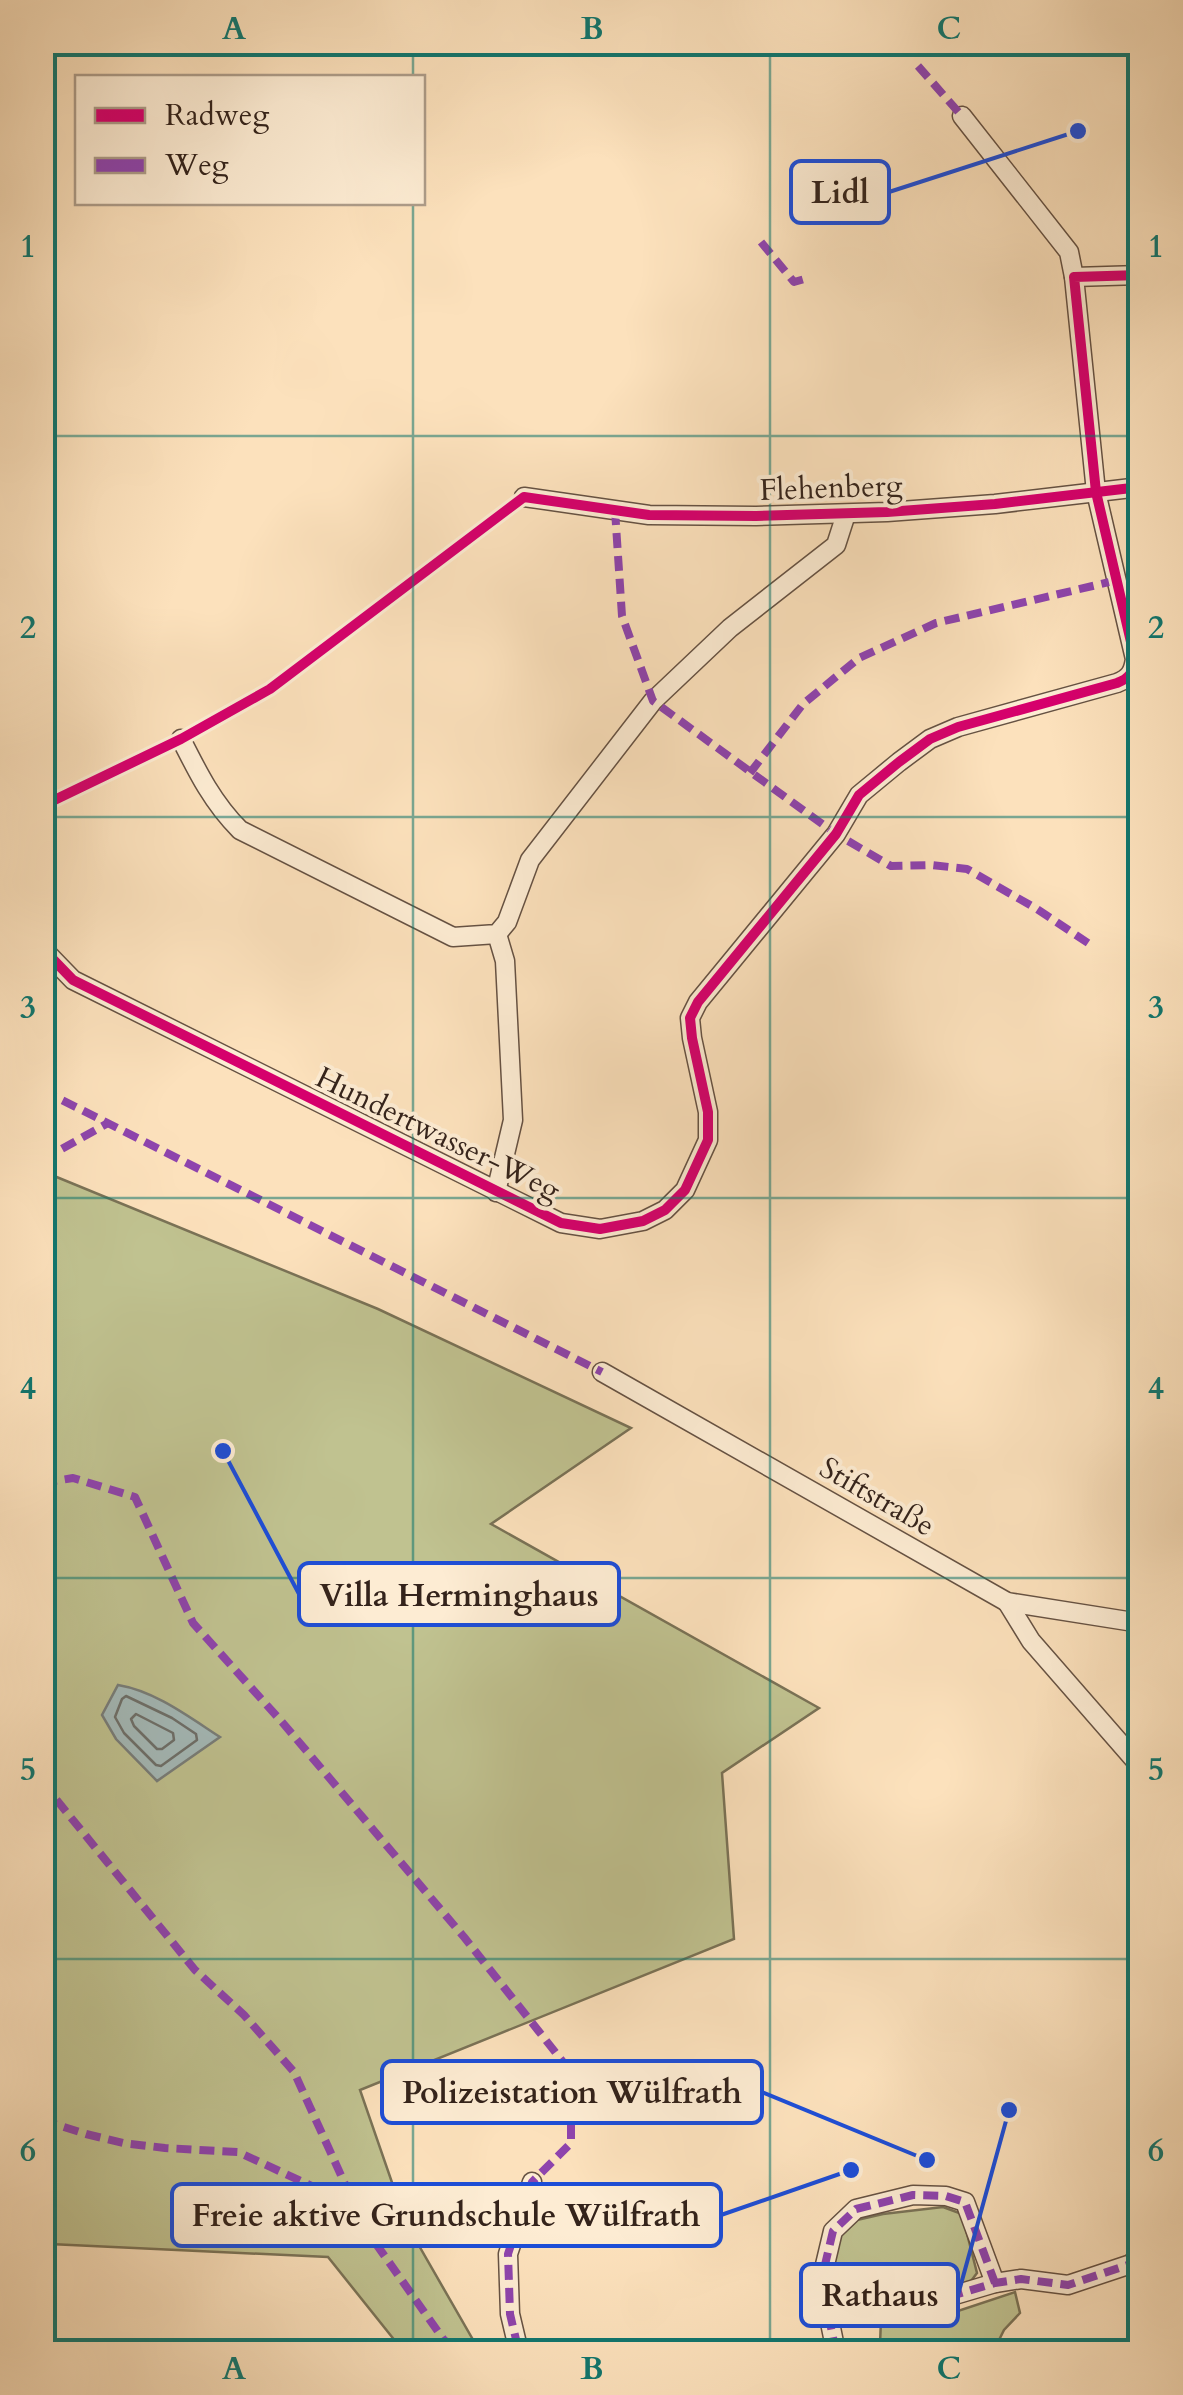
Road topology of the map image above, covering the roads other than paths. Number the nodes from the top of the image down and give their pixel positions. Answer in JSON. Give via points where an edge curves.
{"nodes":[{"id":1,"x":962,"y":116,"type":"dead end"},
{"id":2,"x":1140,"y":275,"type":"edge"},
{"id":3,"x":1074,"y":277,"type":"junction"},
{"id":4,"x":1140,"y":487,"type":"edge"},
{"id":5,"x":1096,"y":492,"type":"junction"},
{"id":6,"x":524,"y":498,"type":"dead end"},
{"id":7,"x":846,"y":514,"type":"junction"},
{"id":8,"x":181,"y":740,"type":"dead end"},
{"id":9,"x":496,"y":934,"type":"junction"},
{"id":10,"x":42,"y":948,"type":"edge"},
{"id":11,"x":496,"y":1192,"type":"junction"},
{"id":12,"x":602,"y":1372,"type":"dead end"},
{"id":13,"x":1007,"y":1602,"type":"junction"},
{"id":14,"x":1140,"y":1623,"type":"edge"},
{"id":15,"x":1140,"y":1766,"type":"edge"},
{"id":16,"x":532,"y":2182,"type":"dead end"},
{"id":17,"x":1140,"y":2254,"type":"edge"},
{"id":18,"x":995,"y":2284,"type":"junction"},
{"id":19,"x":828,"y":2312,"type":"junction"},
{"id":20,"x":519,"y":2352,"type":"edge"},
{"id":21,"x":836,"y":2352,"type":"edge"}],
"edges":[{"from":1,"to":3,"type":"street","name":"Hundertwasser-Weg","via":[[1069,252]]},
{"from":2,"to":3,"type":"street"},
{"from":3,"to":5,"type":"street","name":"Hundertwasser-Weg"},
{"from":4,"to":5,"type":"street","name":"Flehenberg"},
{"from":5,"to":7,"type":"street","name":"Flehenberg"},
{"from":5,"to":11,"type":"street","name":"Hundertwasser-Weg","via":[[1135,659],[1126,679],[930,739],[858,795],[836,834],[690,1018],[708,1140],[685,1190],[665,1210],[600,1230],[561,1223]]},
{"from":6,"to":7,"type":"street","name":"Flehenberg","via":[[648,515]]},
{"from":7,"to":9,"type":"street","via":[[836,545],[730,628],[654,701],[530,860]]},
{"from":8,"to":9,"type":"street","via":[[204,786],[240,830],[453,937]]},
{"from":9,"to":11,"type":"street","via":[[505,961],[513,1120]]},
{"from":10,"to":11,"type":"street","name":"Hundertwasser-Weg","via":[[74,980]]},
{"from":12,"to":13,"type":"street","name":"Stiftstraße"},
{"from":13,"to":14,"type":"street","name":"Stiftstraße"},
{"from":13,"to":15,"type":"street"},
{"from":16,"to":20,"type":"street","via":[[508,2254]]},
{"from":17,"to":18,"type":"street","via":[[1132,2264],[1068,2285],[1022,2279]]},
{"from":18,"to":19,"type":"street","via":[[941,2299]]},
{"from":18,"to":19,"type":"street","via":[[965,2202],[913,2195],[856,2209],[833,2230],[824,2269]]},
{"from":19,"to":21,"type":"street"}]}
